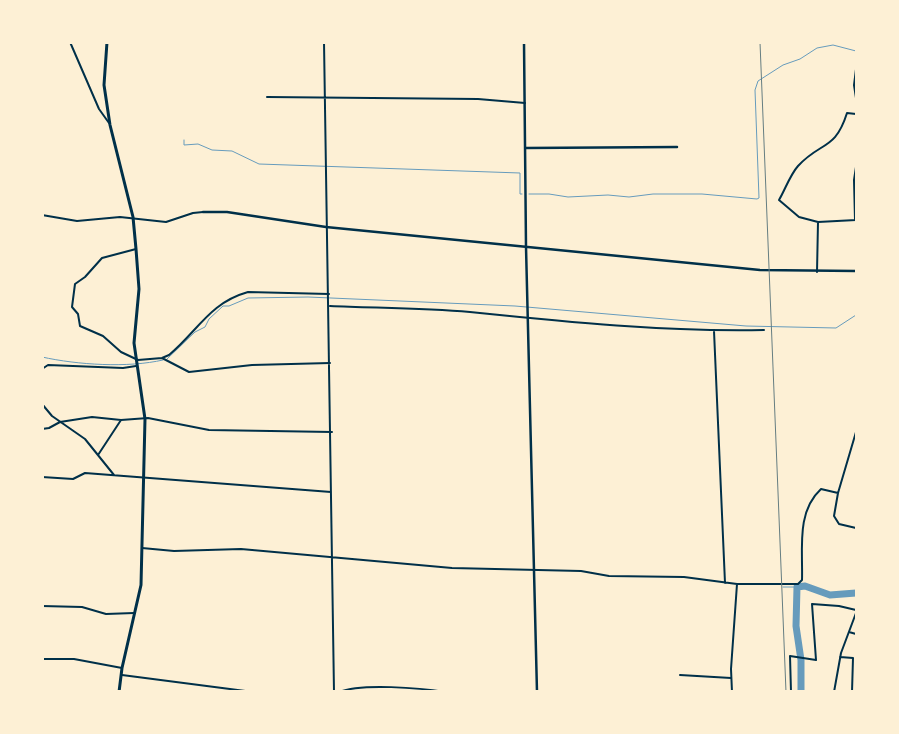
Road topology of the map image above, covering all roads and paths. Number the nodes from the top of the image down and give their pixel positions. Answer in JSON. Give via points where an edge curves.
{"nodes":[{"id":1,"x":70,"y":42,"type":"edge"},
{"id":2,"x":107,"y":42,"type":"edge"},
{"id":3,"x":324,"y":42,"type":"edge"},
{"id":4,"x":524,"y":42,"type":"edge"},
{"id":5,"x":856,"y":69,"type":"edge"},
{"id":6,"x":324,"y":96,"type":"junction"},
{"id":7,"x":267,"y":97,"type":"dead end"},
{"id":8,"x":856,"y":98,"type":"edge"},
{"id":9,"x":525,"y":103,"type":"junction"},
{"id":10,"x":856,"y":114,"type":"edge"},
{"id":11,"x":110,"y":125,"type":"junction"},
{"id":12,"x":677,"y":147,"type":"dead end"},
{"id":13,"x":525,"y":148,"type":"junction"},
{"id":14,"x":856,"y":166,"type":"edge"},
{"id":15,"x":203,"y":212,"type":"joint"},
{"id":16,"x":42,"y":215,"type":"edge"},
{"id":17,"x":133,"y":217,"type":"junction"},
{"id":18,"x":856,"y":220,"type":"edge"},
{"id":19,"x":818,"y":222,"type":"junction"},
{"id":20,"x":326,"y":227,"type":"junction"},
{"id":21,"x":526,"y":247,"type":"junction"},
{"id":22,"x":136,"y":249,"type":"junction"},
{"id":23,"x":856,"y":271,"type":"edge"},
{"id":24,"x":817,"y":272,"type":"junction"},
{"id":25,"x":329,"y":294,"type":"junction"},
{"id":26,"x":330,"y":306,"type":"junction"},
{"id":27,"x":528,"y":318,"type":"junction"},
{"id":28,"x":764,"y":330,"type":"dead end"},
{"id":29,"x":714,"y":331,"type":"junction"},
{"id":30,"x":162,"y":358,"type":"junction"},
{"id":31,"x":138,"y":360,"type":"junction"},
{"id":32,"x":330,"y":363,"type":"junction"},
{"id":33,"x":138,"y":366,"type":"junction"},
{"id":34,"x":42,"y":369,"type":"edge"},
{"id":35,"x":42,"y":404,"type":"edge"},
{"id":36,"x":146,"y":419,"type":"junction"},
{"id":37,"x":121,"y":420,"type":"junction"},
{"id":38,"x":60,"y":422,"type":"junction"},
{"id":39,"x":42,"y":429,"type":"edge"},
{"id":40,"x":332,"y":432,"type":"junction"},
{"id":41,"x":856,"y":432,"type":"edge"},
{"id":42,"x":98,"y":455,"type":"junction"},
{"id":43,"x":116,"y":476,"type":"junction"},
{"id":44,"x":144,"y":476,"type":"junction"},
{"id":45,"x":42,"y":477,"type":"edge"},
{"id":46,"x":331,"y":492,"type":"junction"},
{"id":47,"x":838,"y":494,"type":"junction"},
{"id":48,"x":856,"y":528,"type":"edge"},
{"id":49,"x":142,"y":548,"type":"junction"},
{"id":50,"x":332,"y":557,"type":"junction"},
{"id":51,"x":536,"y":570,"type":"junction"},
{"id":52,"x":725,"y":584,"type":"junction"},
{"id":53,"x":737,"y":584,"type":"junction"},
{"id":54,"x":42,"y":606,"type":"edge"},
{"id":55,"x":856,"y":612,"type":"edge"},
{"id":56,"x":135,"y":613,"type":"junction"},
{"id":57,"x":850,"y":632,"type":"junction"},
{"id":58,"x":856,"y":634,"type":"edge"},
{"id":59,"x":840,"y":657,"type":"junction"},
{"id":60,"x":42,"y":659,"type":"edge"},
{"id":61,"x":122,"y":668,"type":"junction"},
{"id":62,"x":121,"y":675,"type":"junction"},
{"id":63,"x":680,"y":675,"type":"dead end"},
{"id":64,"x":731,"y":678,"type":"junction"},
{"id":65,"x":120,"y":692,"type":"edge"},
{"id":66,"x":253,"y":692,"type":"edge"},
{"id":67,"x":334,"y":692,"type":"edge"},
{"id":68,"x":339,"y":692,"type":"edge"},
{"id":69,"x":445,"y":692,"type":"edge"},
{"id":70,"x":537,"y":692,"type":"edge"},
{"id":71,"x":732,"y":692,"type":"edge"},
{"id":72,"x":791,"y":692,"type":"edge"},
{"id":73,"x":834,"y":692,"type":"edge"},
{"id":74,"x":852,"y":692,"type":"edge"}],
"edges":[{"from":1,"to":11,"type":"street","via":[[99,109]]},
{"from":2,"to":11,"type":"main road","via":[[104,85]]},
{"from":3,"to":6,"type":"street"},
{"from":4,"to":9,"type":"street"},
{"from":5,"to":8,"type":"street"},
{"from":6,"to":7,"type":"street"},
{"from":6,"to":9,"type":"street"},
{"from":6,"to":20,"type":"street"},
{"from":9,"to":13,"type":"street"},
{"from":10,"to":19,"type":"street","via":[[847,113],[836,138],[798,167],[779,200],[799,217]]},
{"from":11,"to":17,"type":"main road"},
{"from":12,"to":13,"type":"street"},
{"from":13,"to":21,"type":"street"},
{"from":14,"to":18,"type":"street"},
{"from":15,"to":17,"type":"street","via":[[170,222]]},
{"from":15,"to":20,"type":"street","via":[[227,212]]},
{"from":16,"to":17,"type":"street","via":[[77,221]]},
{"from":17,"to":22,"type":"main road"},
{"from":18,"to":19,"type":"street"},
{"from":19,"to":24,"type":"street"},
{"from":20,"to":21,"type":"street"},
{"from":20,"to":25,"type":"street"},
{"from":21,"to":24,"type":"street","via":[[760,270]]},
{"from":21,"to":27,"type":"street"},
{"from":22,"to":31,"type":"main road","via":[[139,289],[134,332]]},
{"from":22,"to":31,"type":"street","via":[[102,258],[85,278],[75,284],[72,308],[78,314],[80,326],[103,336],[121,352]]},
{"from":23,"to":24,"type":"street"},
{"from":25,"to":26,"type":"street"},
{"from":25,"to":30,"type":"street","via":[[248,292],[236,295],[213,309],[174,350]]},
{"from":26,"to":27,"type":"street"},
{"from":26,"to":32,"type":"street"},
{"from":27,"to":29,"type":"street"},
{"from":27,"to":51,"type":"street"},
{"from":28,"to":29,"type":"street"},
{"from":29,"to":52,"type":"street"},
{"from":30,"to":31,"type":"street"},
{"from":30,"to":32,"type":"street","via":[[189,372],[252,365]]},
{"from":31,"to":33,"type":"main road"},
{"from":32,"to":40,"type":"street"},
{"from":33,"to":34,"type":"street","via":[[48,365]]},
{"from":33,"to":36,"type":"main road"},
{"from":35,"to":38,"type":"street"},
{"from":36,"to":37,"type":"street"},
{"from":36,"to":40,"type":"street","via":[[209,430]]},
{"from":36,"to":44,"type":"main road"},
{"from":37,"to":38,"type":"street","via":[[92,417]]},
{"from":37,"to":42,"type":"street"},
{"from":38,"to":39,"type":"street"},
{"from":38,"to":42,"type":"street","via":[[85,439]]},
{"from":40,"to":46,"type":"street"},
{"from":41,"to":47,"type":"street"},
{"from":42,"to":43,"type":"street"},
{"from":43,"to":44,"type":"street"},
{"from":43,"to":45,"type":"street","via":[[85,473],[72,479]]},
{"from":44,"to":46,"type":"street"},
{"from":44,"to":49,"type":"main road"},
{"from":46,"to":50,"type":"street"},
{"from":47,"to":48,"type":"street","via":[[834,520]]},
{"from":47,"to":53,"type":"street","via":[[821,489],[807,508],[803,522],[801,583]]},
{"from":49,"to":50,"type":"street","via":[[240,550]]},
{"from":49,"to":56,"type":"main road","via":[[141,585]]},
{"from":50,"to":51,"type":"street","via":[[452,568]]},
{"from":50,"to":67,"type":"street"},
{"from":51,"to":52,"type":"street","via":[[581,571],[609,576],[684,577]]},
{"from":51,"to":70,"type":"street"},
{"from":52,"to":53,"type":"street"},
{"from":53,"to":64,"type":"street"},
{"from":54,"to":56,"type":"street","via":[[82,607],[106,614]]},
{"from":55,"to":57,"type":"street"},
{"from":55,"to":72,"type":"street","via":[[839,606],[812,604],[816,660],[790,656]]},
{"from":56,"to":61,"type":"main road"},
{"from":57,"to":58,"type":"street"},
{"from":57,"to":59,"type":"street"},
{"from":59,"to":73,"type":"street"},
{"from":59,"to":74,"type":"street","via":[[853,658]]},
{"from":60,"to":61,"type":"street","via":[[74,658]]},
{"from":61,"to":62,"type":"main road"},
{"from":62,"to":65,"type":"main road"},
{"from":62,"to":66,"type":"street"},
{"from":63,"to":64,"type":"street"},
{"from":64,"to":71,"type":"street"},
{"from":68,"to":69,"type":"street","via":[[367,688]]}]}
